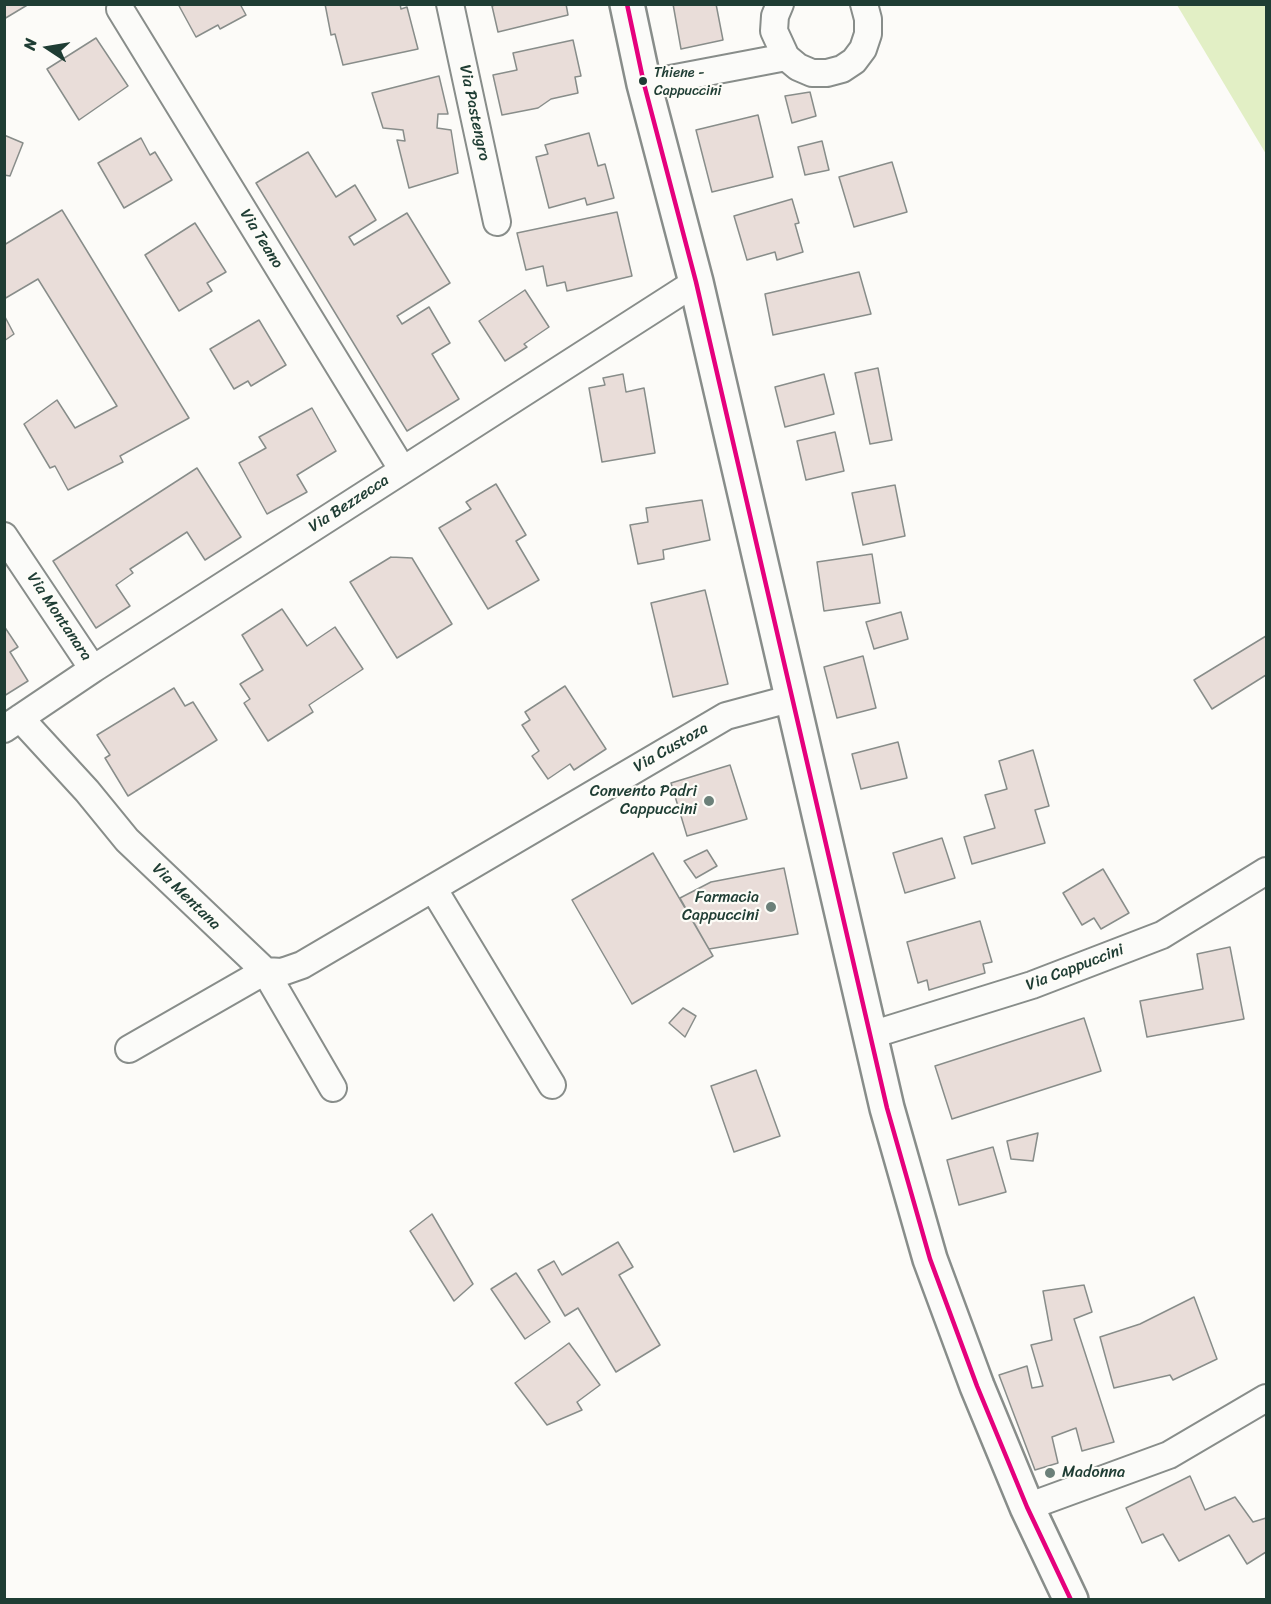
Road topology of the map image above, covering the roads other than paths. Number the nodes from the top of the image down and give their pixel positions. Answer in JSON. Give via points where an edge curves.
{"nodes":[{"id":1,"x":450,"y":4,"type":"edge"},
{"id":2,"x":627,"y":4,"type":"edge"},
{"id":3,"x":780,"y":4,"type":"edge"},
{"id":4,"x":864,"y":4,"type":"edge"},
{"id":5,"x":120,"y":9,"type":"dead end"},
{"id":6,"x":786,"y":57,"type":"junction"},
{"id":7,"x":644,"y":84,"type":"junction"},
{"id":8,"x":497,"y":222,"type":"dead end"},
{"id":9,"x":696,"y":282,"type":"junction"},
{"id":10,"x":402,"y":469,"type":"junction"},
{"id":11,"x":4,"y":536,"type":"edge"},
{"id":12,"x":93,"y":669,"type":"junction"},
{"id":13,"x":793,"y":698,"type":"junction"},
{"id":14,"x":12,"y":723,"type":"edge"},
{"id":15,"x":1266,"y":871,"type":"edge"},
{"id":16,"x":433,"y":888,"type":"junction"},
{"id":17,"x":265,"y":971,"type":"junction"},
{"id":18,"x":871,"y":1035,"type":"junction"},
{"id":19,"x":129,"y":1050,"type":"dead end"},
{"id":20,"x":552,"y":1085,"type":"dead end"},
{"id":21,"x":333,"y":1088,"type":"dead end"},
{"id":22,"x":1266,"y":1398,"type":"edge"},
{"id":23,"x":1026,"y":1507,"type":"junction"},
{"id":24,"x":1071,"y":1599,"type":"edge"}],
"edges":[{"from":1,"to":8,"type":"street","name":"Via Pastengro"},
{"from":2,"to":7,"type":"main road"},
{"from":3,"to":6,"type":"street","via":[[774,31]]},
{"from":4,"to":6,"type":"street","via":[[868,34],[854,61],[842,69],[812,73]]},
{"from":5,"to":10,"type":"street","name":"Via Teano"},
{"from":6,"to":7,"type":"street"},
{"from":7,"to":9,"type":"main road"},
{"from":9,"to":10,"type":"street","name":"Via Bezzecca"},
{"from":9,"to":13,"type":"main road"},
{"from":10,"to":12,"type":"street","name":"Via Bezzecca"},
{"from":11,"to":12,"type":"street","name":"Via Montanara"},
{"from":12,"to":14,"type":"street","name":"Via Bezzecca"},
{"from":13,"to":16,"type":"street","name":"Via Custoza","via":[[726,716]]},
{"from":13,"to":18,"type":"main road"},
{"from":14,"to":17,"type":"street","name":"Via Mentana","via":[[127,840]]},
{"from":15,"to":18,"type":"street","name":"Via Cappuccini","via":[[1162,934],[1032,985]]},
{"from":16,"to":17,"type":"street","name":"Via Custoza","via":[[302,965],[282,972]]},
{"from":16,"to":20,"type":"street"},
{"from":17,"to":19,"type":"street"},
{"from":17,"to":21,"type":"street","name":"Via Mentana"},
{"from":18,"to":23,"type":"main road","via":[[886,1108],[930,1260]]},
{"from":22,"to":23,"type":"street","via":[[1169,1455]]},
{"from":23,"to":24,"type":"main road"}]}
